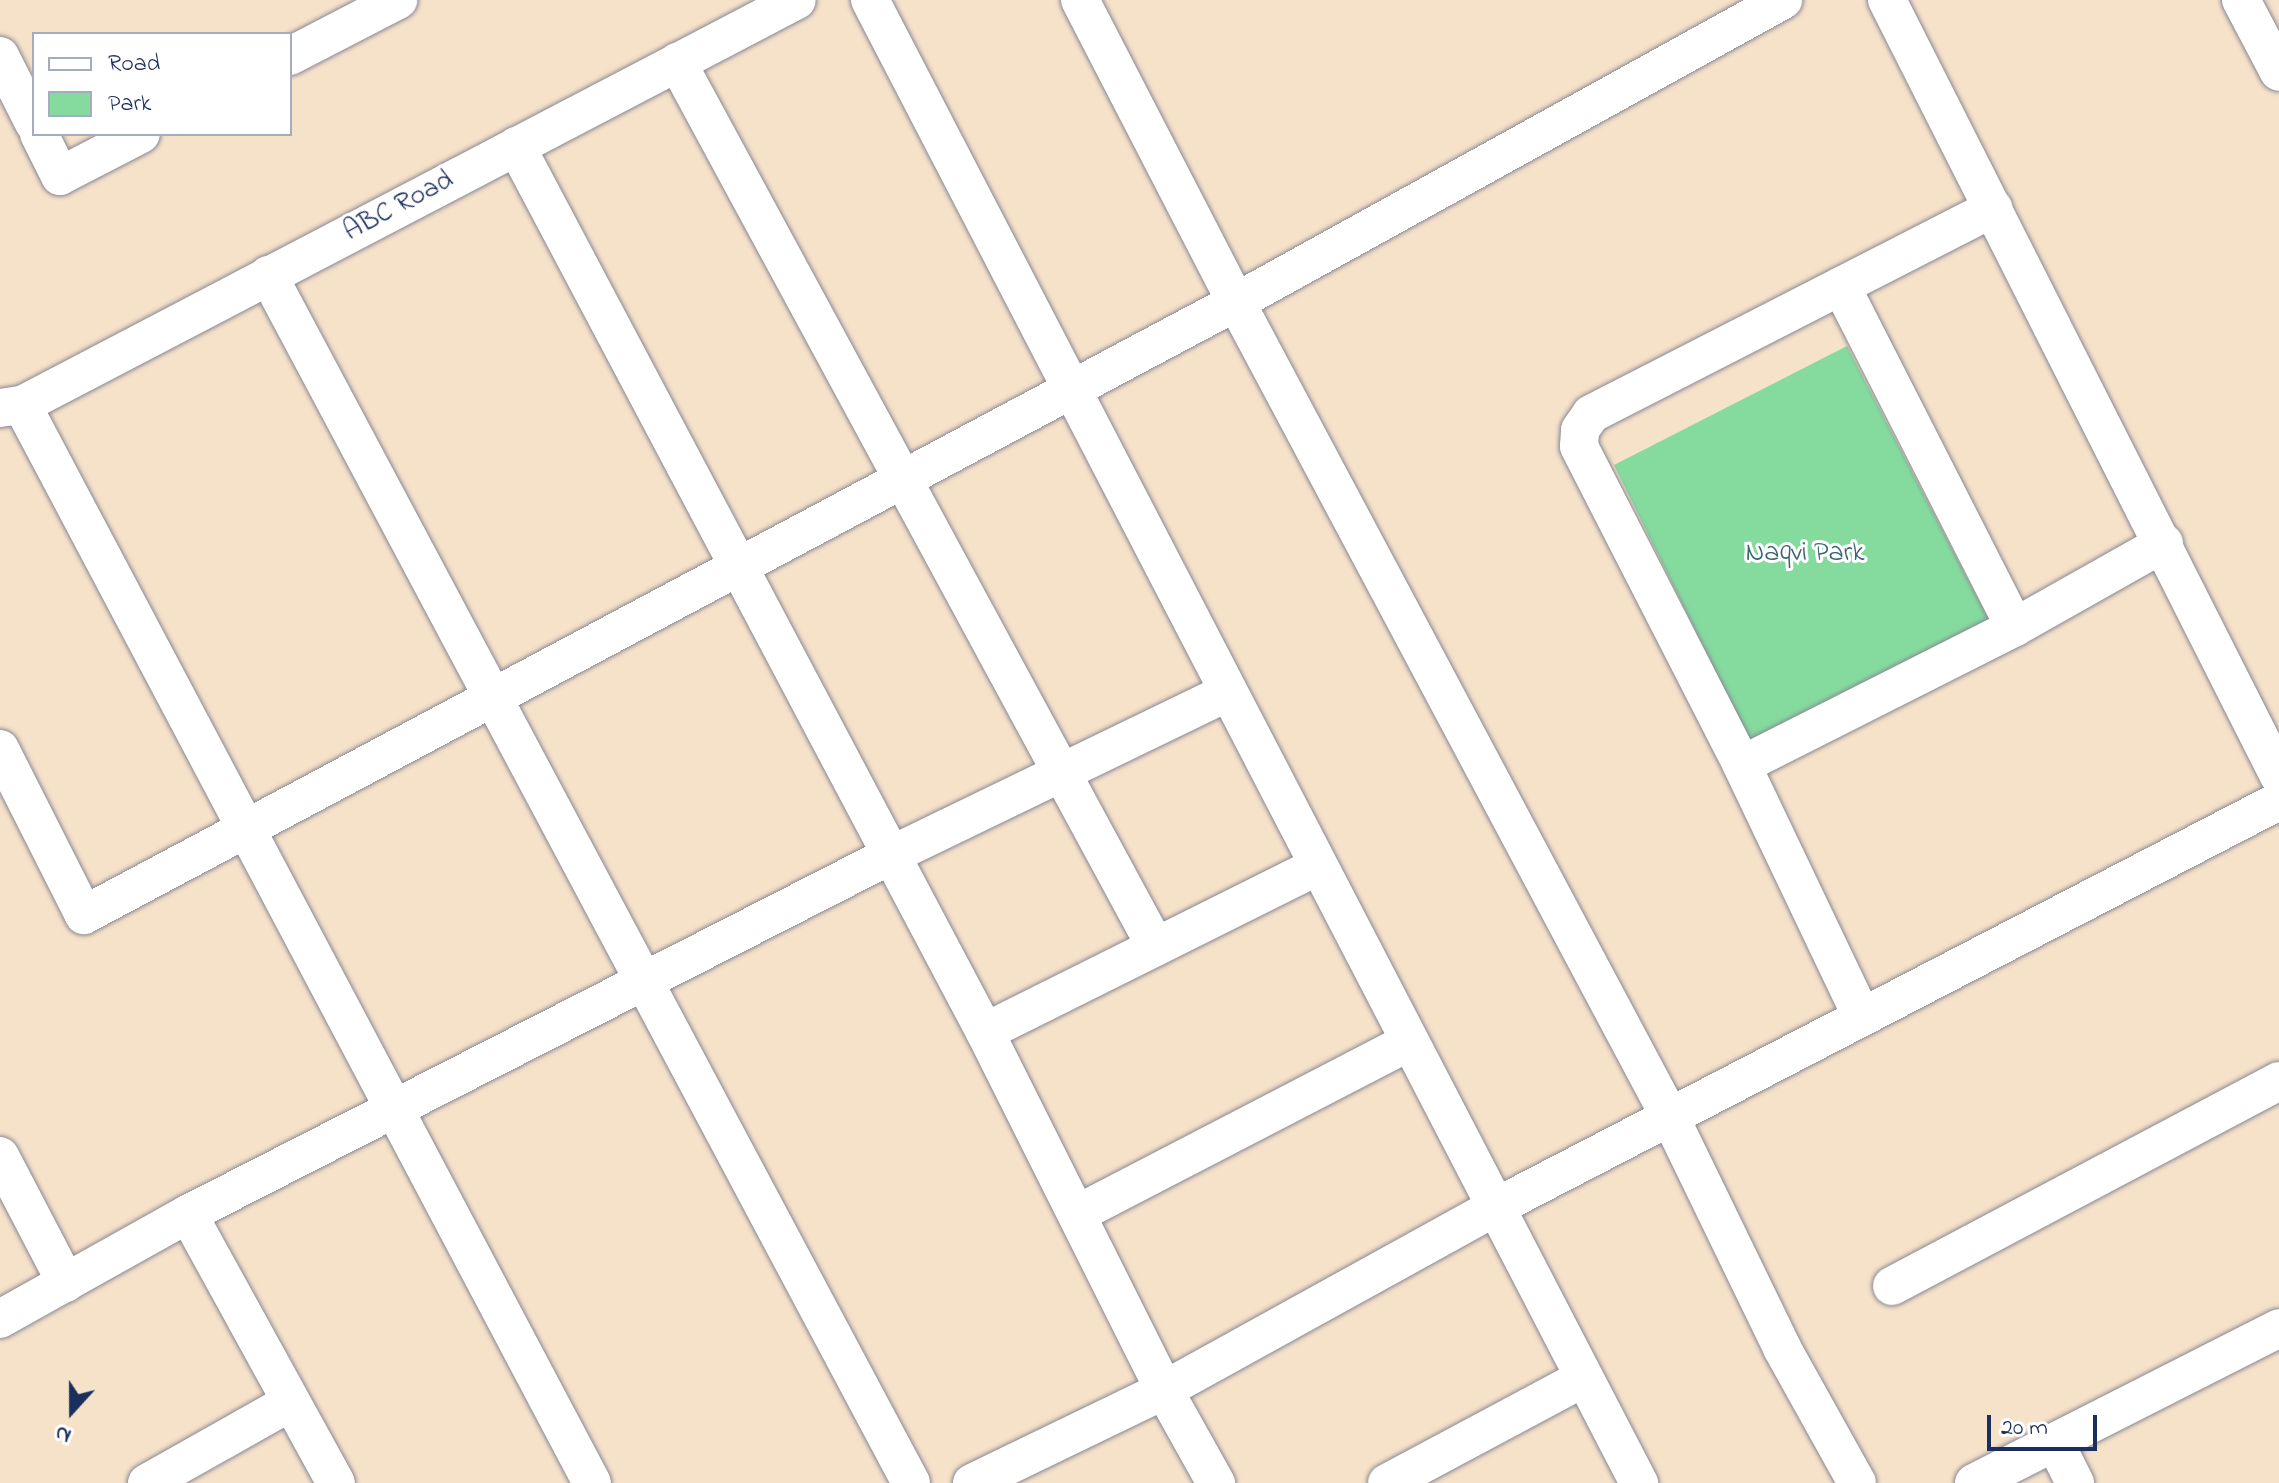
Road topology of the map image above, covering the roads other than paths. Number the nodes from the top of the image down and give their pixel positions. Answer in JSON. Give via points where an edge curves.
{"nodes":[{"id":1,"x":398,"y":0,"type":"edge"},
{"id":2,"x":797,"y":0,"type":"edge"},
{"id":3,"x":870,"y":0,"type":"edge"},
{"id":4,"x":1080,"y":0,"type":"edge"},
{"id":5,"x":1783,"y":0,"type":"edge"},
{"id":6,"x":1887,"y":0,"type":"edge"},
{"id":7,"x":2241,"y":0,"type":"edge"},
{"id":8,"x":292,"y":55,"type":"edge"},
{"id":9,"x":0,"y":56,"type":"edge"},
{"id":10,"x":677,"y":62,"type":"junction"},
{"id":11,"x":2279,"y":72,"type":"edge"},
{"id":12,"x":32,"y":119,"type":"edge"},
{"id":13,"x":40,"y":136,"type":"edge"},
{"id":14,"x":137,"y":136,"type":"edge"},
{"id":15,"x":516,"y":146,"type":"junction"},
{"id":16,"x":1993,"y":208,"type":"junction"},
{"id":17,"x":268,"y":275,"type":"junction"},
{"id":18,"x":1841,"y":286,"type":"junction"},
{"id":19,"x":1236,"y":302,"type":"junction"},
{"id":20,"x":1072,"y":390,"type":"junction"},
{"id":21,"x":11,"y":407,"type":"edge"},
{"id":22,"x":903,"y":479,"type":"junction"},
{"id":23,"x":2164,"y":543,"type":"junction"},
{"id":24,"x":738,"y":567,"type":"junction"},
{"id":25,"x":2015,"y":627,"type":"junction"},
{"id":26,"x":1228,"y":692,"type":"junction"},
{"id":27,"x":493,"y":697,"type":"junction"},
{"id":28,"x":0,"y":749,"type":"edge"},
{"id":29,"x":1742,"y":765,"type":"junction"},
{"id":30,"x":1062,"y":773,"type":"junction"},
{"id":31,"x":2279,"y":776,"type":"edge"},
{"id":32,"x":2279,"y":801,"type":"edge"},
{"id":33,"x":246,"y":829,"type":"junction"},
{"id":34,"x":891,"y":855,"type":"junction"},
{"id":35,"x":1318,"y":866,"type":"junction"},
{"id":36,"x":1156,"y":947,"type":"junction"},
{"id":37,"x":644,"y":981,"type":"junction"},
{"id":38,"x":1861,"y":1015,"type":"junction"},
{"id":39,"x":985,"y":1032,"type":"junction"},
{"id":40,"x":1409,"y":1042,"type":"junction"},
{"id":41,"x":2279,"y":1081,"type":"edge"},
{"id":42,"x":395,"y":1109,"type":"junction"},
{"id":43,"x":1671,"y":1119,"type":"junction"},
{"id":44,"x":0,"y":1156,"type":"edge"},
{"id":45,"x":1496,"y":1207,"type":"junction"},
{"id":46,"x":188,"y":1214,"type":"junction"},
{"id":47,"x":1077,"y":1214,"type":"junction"},
{"id":48,"x":66,"y":1283,"type":"junction"},
{"id":49,"x":1892,"y":1286,"type":"dead end"},
{"id":50,"x":0,"y":1319,"type":"edge"},
{"id":51,"x":2279,"y":1328,"type":"edge"},
{"id":52,"x":1584,"y":1378,"type":"junction"},
{"id":53,"x":1164,"y":1390,"type":"junction"},
{"id":54,"x":291,"y":1402,"type":"junction"},
{"id":55,"x":2055,"y":1443,"type":"junction"},
{"id":56,"x":147,"y":1483,"type":"edge"},
{"id":57,"x":336,"y":1483,"type":"edge"},
{"id":58,"x":592,"y":1483,"type":"edge"},
{"id":59,"x":911,"y":1483,"type":"edge"},
{"id":60,"x":972,"y":1483,"type":"edge"},
{"id":61,"x":1216,"y":1483,"type":"edge"},
{"id":62,"x":1387,"y":1483,"type":"edge"},
{"id":63,"x":1639,"y":1483,"type":"edge"},
{"id":64,"x":1857,"y":1483,"type":"edge"},
{"id":65,"x":1974,"y":1483,"type":"edge"},
{"id":66,"x":2075,"y":1483,"type":"edge"}],
"edges":[{"from":1,"to":8,"type":"street"},
{"from":2,"to":10,"type":"street","name":"ABC Road"},
{"from":3,"to":20,"type":"street"},
{"from":4,"to":19,"type":"street"},
{"from":5,"to":19,"type":"street"},
{"from":6,"to":16,"type":"street"},
{"from":7,"to":11,"type":"street"},
{"from":9,"to":12,"type":"street"},
{"from":10,"to":15,"type":"street","name":"ABC Road"},
{"from":10,"to":22,"type":"street"},
{"from":13,"to":14,"type":"street","via":[[60,176]]},
{"from":15,"to":17,"type":"street","name":"ABC Road"},
{"from":15,"to":24,"type":"street"},
{"from":16,"to":18,"type":"street"},
{"from":16,"to":23,"type":"street"},
{"from":17,"to":21,"type":"street","name":"ABC Road"},
{"from":17,"to":27,"type":"street"},
{"from":18,"to":25,"type":"street"},
{"from":18,"to":29,"type":"street","via":[[1591,414],[1580,430],[1579,446]]},
{"from":19,"to":20,"type":"street"},
{"from":19,"to":43,"type":"street"},
{"from":20,"to":22,"type":"street"},
{"from":20,"to":26,"type":"street"},
{"from":21,"to":33,"type":"street"},
{"from":22,"to":24,"type":"street"},
{"from":22,"to":30,"type":"street"},
{"from":23,"to":25,"type":"street"},
{"from":23,"to":31,"type":"street"},
{"from":24,"to":27,"type":"street"},
{"from":24,"to":34,"type":"street"},
{"from":25,"to":29,"type":"street"},
{"from":26,"to":30,"type":"street"},
{"from":26,"to":35,"type":"street"},
{"from":27,"to":33,"type":"street"},
{"from":27,"to":37,"type":"street"},
{"from":28,"to":33,"type":"street","via":[[84,915]]},
{"from":29,"to":38,"type":"street"},
{"from":30,"to":34,"type":"street"},
{"from":30,"to":36,"type":"street"},
{"from":32,"to":38,"type":"street"},
{"from":33,"to":42,"type":"street"},
{"from":34,"to":37,"type":"street"},
{"from":34,"to":39,"type":"street"},
{"from":35,"to":36,"type":"street"},
{"from":35,"to":40,"type":"street"},
{"from":36,"to":39,"type":"street"},
{"from":37,"to":42,"type":"street"},
{"from":37,"to":59,"type":"street"},
{"from":38,"to":43,"type":"street"},
{"from":39,"to":47,"type":"street"},
{"from":40,"to":45,"type":"street"},
{"from":40,"to":47,"type":"street"},
{"from":41,"to":49,"type":"street"},
{"from":42,"to":46,"type":"street"},
{"from":42,"to":58,"type":"street"},
{"from":43,"to":45,"type":"street"},
{"from":43,"to":64,"type":"street","via":[[1782,1348]]},
{"from":44,"to":48,"type":"street"},
{"from":45,"to":52,"type":"street"},
{"from":45,"to":53,"type":"street"},
{"from":46,"to":48,"type":"street"},
{"from":46,"to":54,"type":"street"},
{"from":47,"to":53,"type":"street"},
{"from":48,"to":50,"type":"street"},
{"from":51,"to":55,"type":"street"},
{"from":52,"to":62,"type":"street"},
{"from":52,"to":63,"type":"street"},
{"from":53,"to":60,"type":"street"},
{"from":53,"to":61,"type":"street"},
{"from":54,"to":56,"type":"street"},
{"from":54,"to":57,"type":"street"},
{"from":55,"to":65,"type":"street"},
{"from":55,"to":66,"type":"street"}]}
